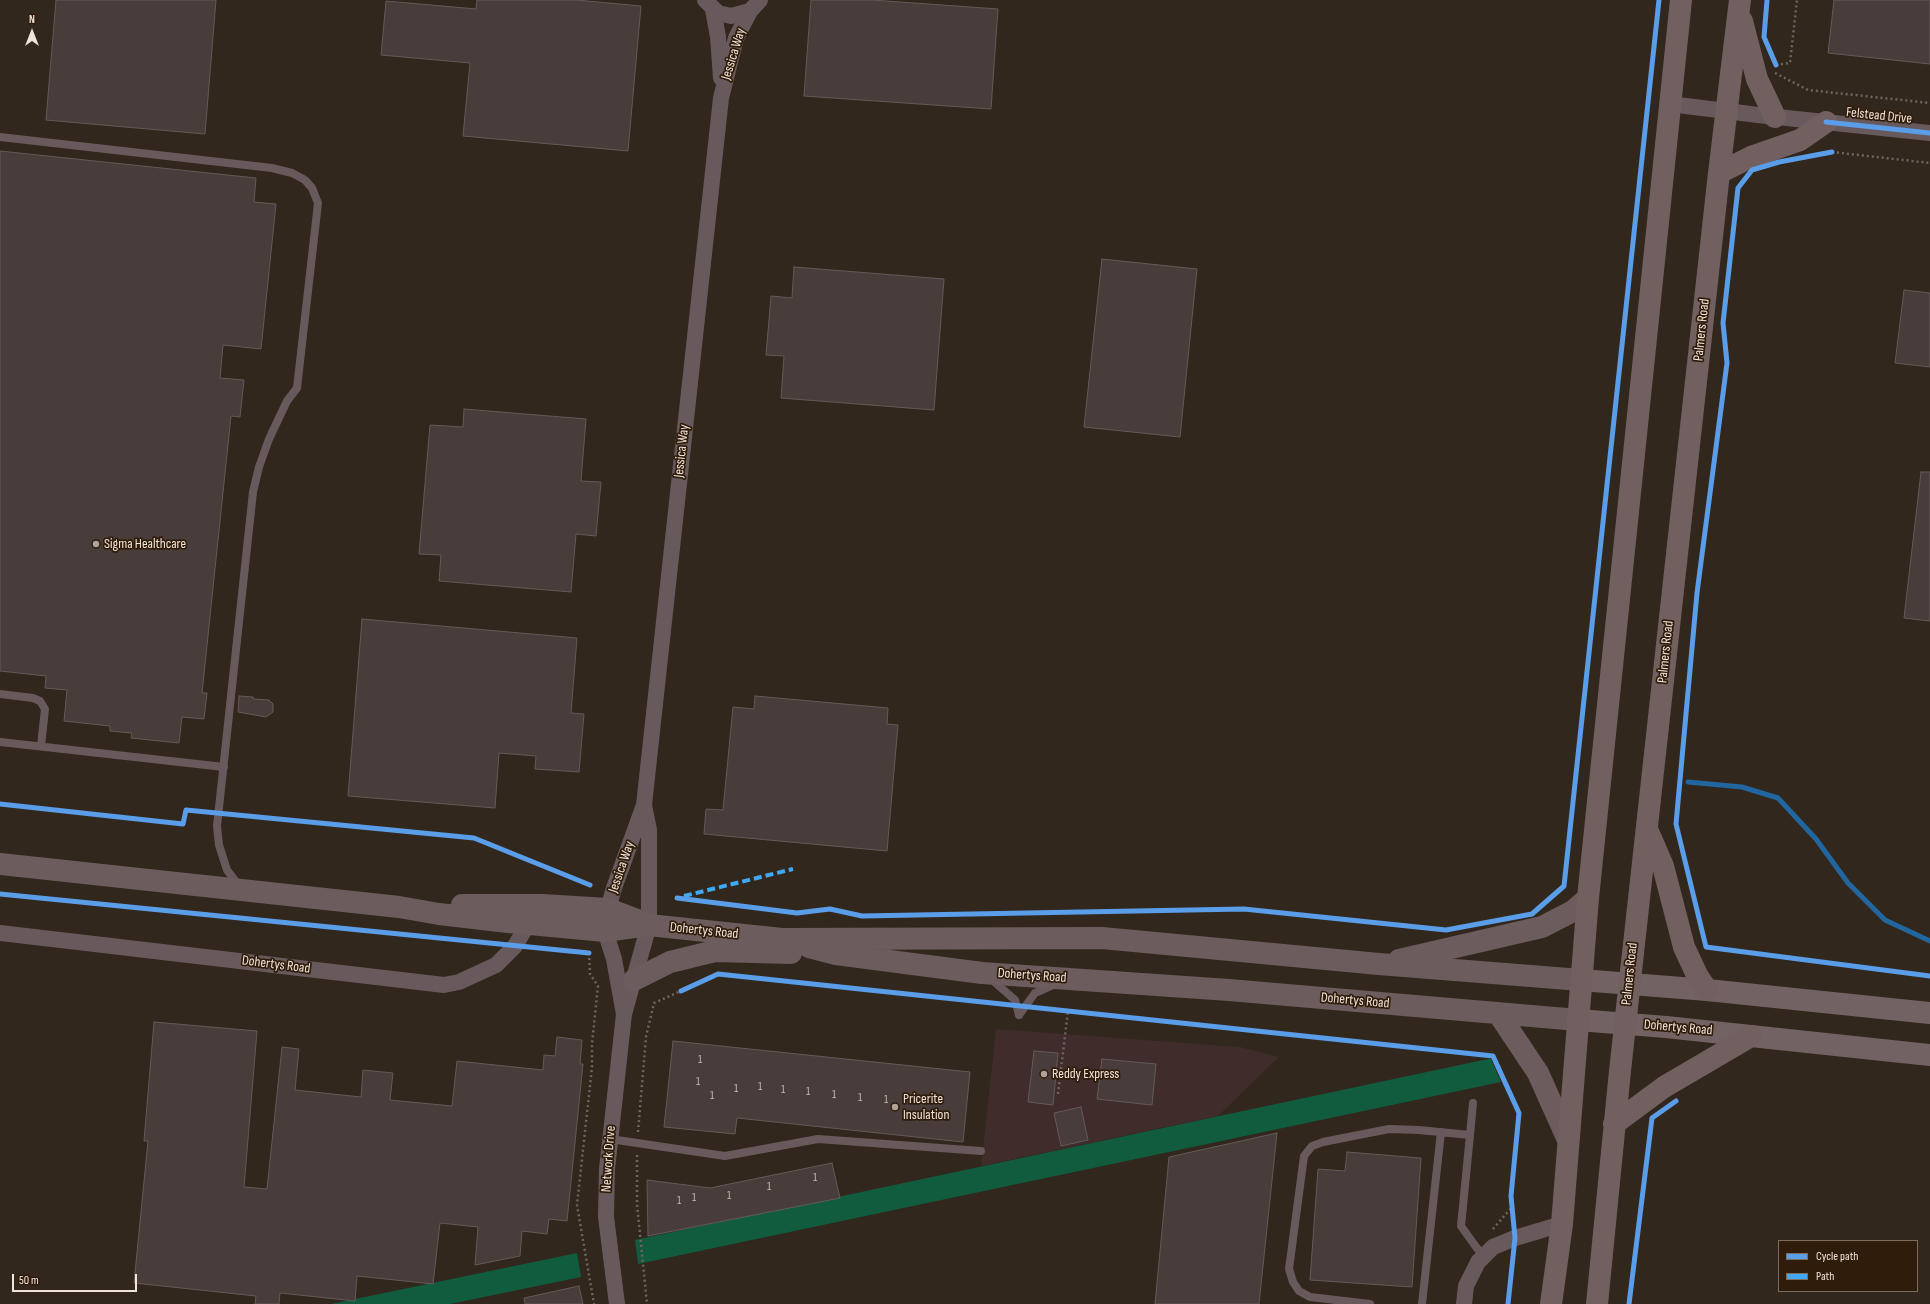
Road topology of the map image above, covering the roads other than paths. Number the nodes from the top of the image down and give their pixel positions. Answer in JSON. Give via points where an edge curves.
{"nodes":[{"id":1,"x":1681,"y":0,"type":"edge"},
{"id":2,"x":707,"y":3,"type":"edge"},
{"id":3,"x":755,"y":5,"type":"edge"},
{"id":4,"x":1739,"y":5,"type":"edge"},
{"id":5,"x":721,"y":98,"type":"junction"},
{"id":6,"x":1670,"y":104,"type":"junction"},
{"id":7,"x":1726,"y":111,"type":"junction"},
{"id":8,"x":1775,"y":117,"type":"junction"},
{"id":9,"x":1826,"y":122,"type":"junction"},
{"id":10,"x":1930,"y":133,"type":"edge"},
{"id":11,"x":0,"y":137,"type":"edge"},
{"id":12,"x":1719,"y":173,"type":"junction"},
{"id":13,"x":0,"y":694,"type":"edge"},
{"id":14,"x":0,"y":742,"type":"edge"},
{"id":15,"x":41,"y":746,"type":"junction"},
{"id":16,"x":224,"y":767,"type":"junction"},
{"id":17,"x":644,"y":805,"type":"junction"},
{"id":18,"x":1646,"y":828,"type":"junction"},
{"id":19,"x":0,"y":864,"type":"edge"},
{"id":20,"x":243,"y":890,"type":"junction"},
{"id":21,"x":1588,"y":898,"type":"junction"},
{"id":22,"x":399,"y":907,"type":"junction"},
{"id":23,"x":608,"y":909,"type":"junction"},
{"id":24,"x":528,"y":924,"type":"junction"},
{"id":25,"x":649,"y":925,"type":"junction"},
{"id":26,"x":604,"y":931,"type":"junction"},
{"id":27,"x":0,"y":933,"type":"edge"},
{"id":28,"x":782,"y":939,"type":"junction"},
{"id":29,"x":836,"y":954,"type":"junction"},
{"id":30,"x":1379,"y":964,"type":"junction"},
{"id":31,"x":982,"y":973,"type":"junction"},
{"id":32,"x":1067,"y":979,"type":"junction"},
{"id":33,"x":634,"y":980,"type":"junction"},
{"id":34,"x":1581,"y":980,"type":"junction"},
{"id":35,"x":1629,"y":984,"type":"junction"},
{"id":36,"x":1707,"y":990,"type":"junction"},
{"id":37,"x":1498,"y":1013,"type":"junction"},
{"id":38,"x":1930,"y":1013,"type":"edge"},
{"id":39,"x":624,"y":1014,"type":"junction"},
{"id":40,"x":1578,"y":1020,"type":"junction"},
{"id":41,"x":1625,"y":1024,"type":"junction"},
{"id":42,"x":1751,"y":1036,"type":"junction"},
{"id":43,"x":1930,"y":1055,"type":"edge"},
{"id":44,"x":1473,"y":1103,"type":"dead end"},
{"id":45,"x":1614,"y":1124,"type":"junction"},
{"id":46,"x":1441,"y":1132,"type":"junction"},
{"id":47,"x":1470,"y":1135,"type":"junction"},
{"id":48,"x":610,"y":1138,"type":"junction"},
{"id":49,"x":1568,"y":1140,"type":"junction"},
{"id":50,"x":982,"y":1151,"type":"dead end"},
{"id":51,"x":1562,"y":1224,"type":"junction"},
{"id":52,"x":1484,"y":1256,"type":"junction"},
{"id":53,"x":617,"y":1304,"type":"edge"},
{"id":54,"x":1370,"y":1304,"type":"edge"},
{"id":55,"x":1422,"y":1304,"type":"edge"},
{"id":56,"x":1464,"y":1304,"type":"edge"},
{"id":57,"x":1551,"y":1304,"type":"edge"},
{"id":58,"x":1597,"y":1304,"type":"edge"}],
"edges":[{"from":1,"to":6,"type":"highway"},
{"from":2,"to":3,"type":"street","via":[[731,16]]},
{"from":2,"to":5,"type":"street","name":"Jessica Way","via":[[718,37]]},
{"from":3,"to":5,"type":"street","name":"Jessica Way","via":[[736,38]]},
{"from":4,"to":7,"type":"highway","name":"Palmers Road"},
{"from":4,"to":8,"type":"highway","via":[[1757,79]]},
{"from":5,"to":17,"type":"street","name":"Jessica Way"},
{"from":6,"to":7,"type":"street","name":"Felstead Drive"},
{"from":6,"to":21,"type":"highway"},
{"from":7,"to":8,"type":"street","name":"Felstead Drive"},
{"from":7,"to":12,"type":"highway","name":"Palmers Road"},
{"from":8,"to":9,"type":"street","name":"Felstead Drive"},
{"from":9,"to":10,"type":"street","name":"Felstead Drive"},
{"from":9,"to":12,"type":"highway","via":[[1800,140],[1751,157]]},
{"from":11,"to":16,"type":"lane","via":[[272,168],[292,173],[304,180],[312,188],[318,203],[297,388],[287,401],[269,439],[253,492]]},
{"from":12,"to":18,"type":"highway","name":"Palmers Road"},
{"from":13,"to":15,"type":"lane","via":[[40,701],[45,709]]},
{"from":14,"to":15,"type":"lane"},
{"from":15,"to":16,"type":"lane"},
{"from":16,"to":20,"type":"lane","via":[[217,826],[219,845],[227,870]]},
{"from":17,"to":23,"type":"street","name":"Jessica Way"},
{"from":17,"to":25,"type":"street","name":"Jessica Way","via":[[649,830]]},
{"from":18,"to":35,"type":"highway","name":"Palmers Road"},
{"from":18,"to":36,"type":"highway","via":[[1664,866],[1684,947]]},
{"from":19,"to":20,"type":"main road","name":"Dohertys Road"},
{"from":20,"to":22,"type":"main road","name":"Dohertys Road"},
{"from":21,"to":30,"type":"main road","via":[[1573,911],[1542,926]]},
{"from":21,"to":34,"type":"highway"},
{"from":22,"to":23,"type":"main road","name":"Dohertys Road","via":[[489,905]]},
{"from":22,"to":24,"type":"main road","name":"Dohertys Road"},
{"from":23,"to":25,"type":"main road","name":"Dohertys Road"},
{"from":23,"to":26,"type":"street","name":"Jessica Way"},
{"from":24,"to":26,"type":"main road","name":"Dohertys Road"},
{"from":24,"to":27,"type":"street","name":"Dohertys Road","via":[[515,946],[496,965],[460,982],[444,985]]},
{"from":25,"to":26,"type":"main road","name":"Dohertys Road"},
{"from":25,"to":28,"type":"main road","name":"Dohertys Road"},
{"from":25,"to":33,"type":"street","name":"Network Drive"},
{"from":26,"to":39,"type":"street","name":"Network Drive","via":[[614,959]]},
{"from":28,"to":29,"type":"main road","name":"Dohertys Road"},
{"from":28,"to":30,"type":"main road","name":"Dohertys Road","via":[[1102,938]]},
{"from":29,"to":31,"type":"main road","name":"Dohertys Road"},
{"from":29,"to":33,"type":"main road","via":[[715,951],[670,962]]},
{"from":30,"to":34,"type":"main road","name":"Dohertys Road"},
{"from":31,"to":32,"type":"main road","name":"Dohertys Road"},
{"from":31,"to":32,"type":"lane","via":[[1011,996],[1017,1005],[1019,1015],[1035,993]]},
{"from":32,"to":37,"type":"main road","name":"Dohertys Road"},
{"from":33,"to":39,"type":"street","name":"Network Drive"},
{"from":34,"to":35,"type":"main road","name":"Dohertys Road"},
{"from":34,"to":40,"type":"highway"},
{"from":35,"to":36,"type":"main road","name":"Dohertys Road"},
{"from":35,"to":41,"type":"highway","name":"Palmers Road"},
{"from":36,"to":38,"type":"main road","name":"Dohertys Road"},
{"from":37,"to":40,"type":"main road","name":"Dohertys Road"},
{"from":37,"to":49,"type":"main road","via":[[1538,1073]]},
{"from":39,"to":48,"type":"street","name":"Network Drive"},
{"from":40,"to":41,"type":"main road","name":"Dohertys Road"},
{"from":40,"to":49,"type":"highway"},
{"from":41,"to":42,"type":"main road","name":"Dohertys Road"},
{"from":41,"to":45,"type":"highway","name":"Palmers Road"},
{"from":42,"to":43,"type":"main road","name":"Dohertys Road"},
{"from":42,"to":45,"type":"highway","via":[[1664,1087]]},
{"from":44,"to":47,"type":"lane"},
{"from":45,"to":58,"type":"highway","name":"Palmers Road"},
{"from":46,"to":47,"type":"lane"},
{"from":46,"to":54,"type":"lane","via":[[1390,1129],[1323,1142],[1312,1146],[1304,1156],[1289,1269],[1293,1282],[1299,1291],[1310,1297]]},
{"from":46,"to":55,"type":"lane"},
{"from":47,"to":52,"type":"lane","via":[[1461,1226]]},
{"from":48,"to":50,"type":"lane","via":[[725,1156],[818,1139]]},
{"from":48,"to":53,"type":"street","name":"Network Drive","via":[[606,1217]]},
{"from":49,"to":51,"type":"highway"},
{"from":51,"to":52,"type":"street","via":[[1493,1247]]},
{"from":51,"to":57,"type":"highway"},
{"from":52,"to":56,"type":"street","via":[[1478,1262],[1466,1286]]}]}
